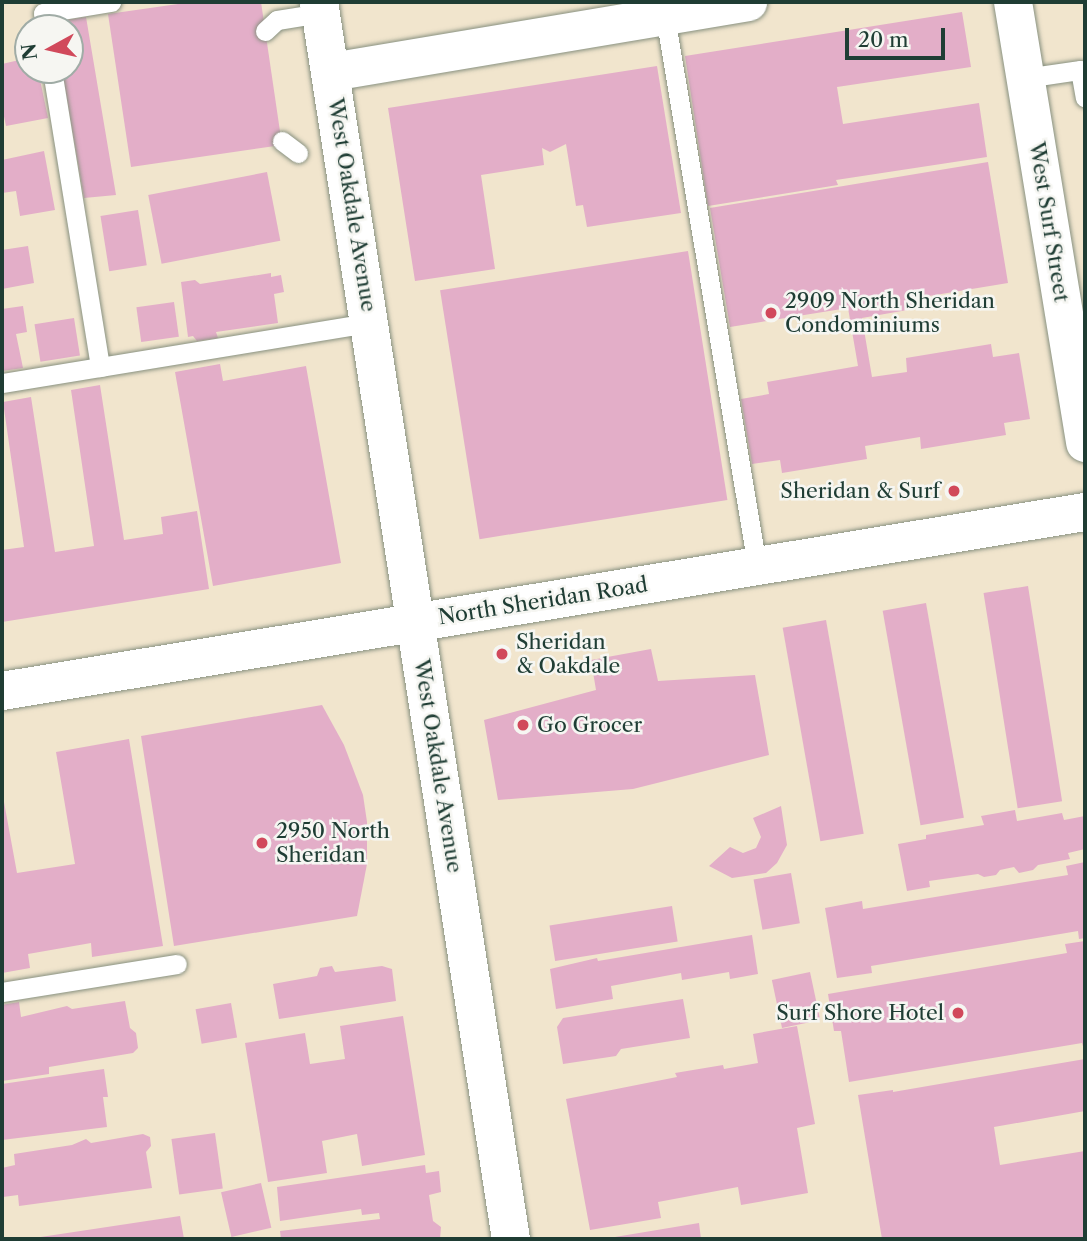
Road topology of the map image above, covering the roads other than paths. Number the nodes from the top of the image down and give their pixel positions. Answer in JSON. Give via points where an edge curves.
{"nodes":[{"id":1,"x":111,"y":2,"type":"edge"},
{"id":2,"x":748,"y":2,"type":"edge"},
{"id":3,"x":1013,"y":2,"type":"edge"},
{"id":4,"x":320,"y":7,"type":"edge"},
{"id":5,"x":43,"y":14,"type":"edge"},
{"id":6,"x":665,"y":16,"type":"junction"},
{"id":7,"x":265,"y":31,"type":"dead end"},
{"id":8,"x":331,"y":72,"type":"junction"},
{"id":9,"x":1026,"y":78,"type":"junction"},
{"id":10,"x":54,"y":84,"type":"edge"},
{"id":11,"x":1085,"y":98,"type":"edge"},
{"id":12,"x":282,"y":141,"type":"dead end"},
{"id":13,"x":298,"y":153,"type":"dead end"},
{"id":14,"x":370,"y":323,"type":"junction"},
{"id":15,"x":1077,"y":340,"type":"edge"},
{"id":16,"x":100,"y":367,"type":"junction"},
{"id":17,"x":2,"y":383,"type":"edge"},
{"id":18,"x":1085,"y":443,"type":"edge"},
{"id":19,"x":1085,"y":512,"type":"edge"},
{"id":20,"x":757,"y":566,"type":"junction"},
{"id":21,"x":416,"y":622,"type":"junction"},
{"id":22,"x":2,"y":691,"type":"edge"},
{"id":23,"x":177,"y":964,"type":"dead end"},
{"id":24,"x":2,"y":992,"type":"edge"},
{"id":25,"x":512,"y":1239,"type":"edge"}],
"edges":[{"from":1,"to":5,"type":"lane"},
{"from":2,"to":6,"type":"street"},
{"from":3,"to":9,"type":"street","name":"West Surf Street"},
{"from":4,"to":7,"type":"lane","via":[[277,20]]},
{"from":4,"to":8,"type":"street","name":"West Oakdale Avenue"},
{"from":6,"to":8,"type":"street"},
{"from":6,"to":20,"type":"lane"},
{"from":8,"to":14,"type":"street","name":"West Oakdale Avenue"},
{"from":9,"to":11,"type":"lane","via":[[1080,70]]},
{"from":9,"to":15,"type":"street","name":"West Surf Street"},
{"from":10,"to":16,"type":"lane"},
{"from":12,"to":13,"type":"lane"},
{"from":14,"to":16,"type":"lane"},
{"from":14,"to":21,"type":"street","name":"West Oakdale Avenue"},
{"from":15,"to":18,"type":"street","name":"West Surf Street"},
{"from":16,"to":17,"type":"lane"},
{"from":19,"to":20,"type":"street","name":"North Sheridan Road"},
{"from":20,"to":21,"type":"street","name":"North Sheridan Road"},
{"from":21,"to":22,"type":"street","name":"North Sheridan Road"},
{"from":21,"to":25,"type":"street","name":"West Oakdale Avenue"},
{"from":23,"to":24,"type":"lane"}]}
